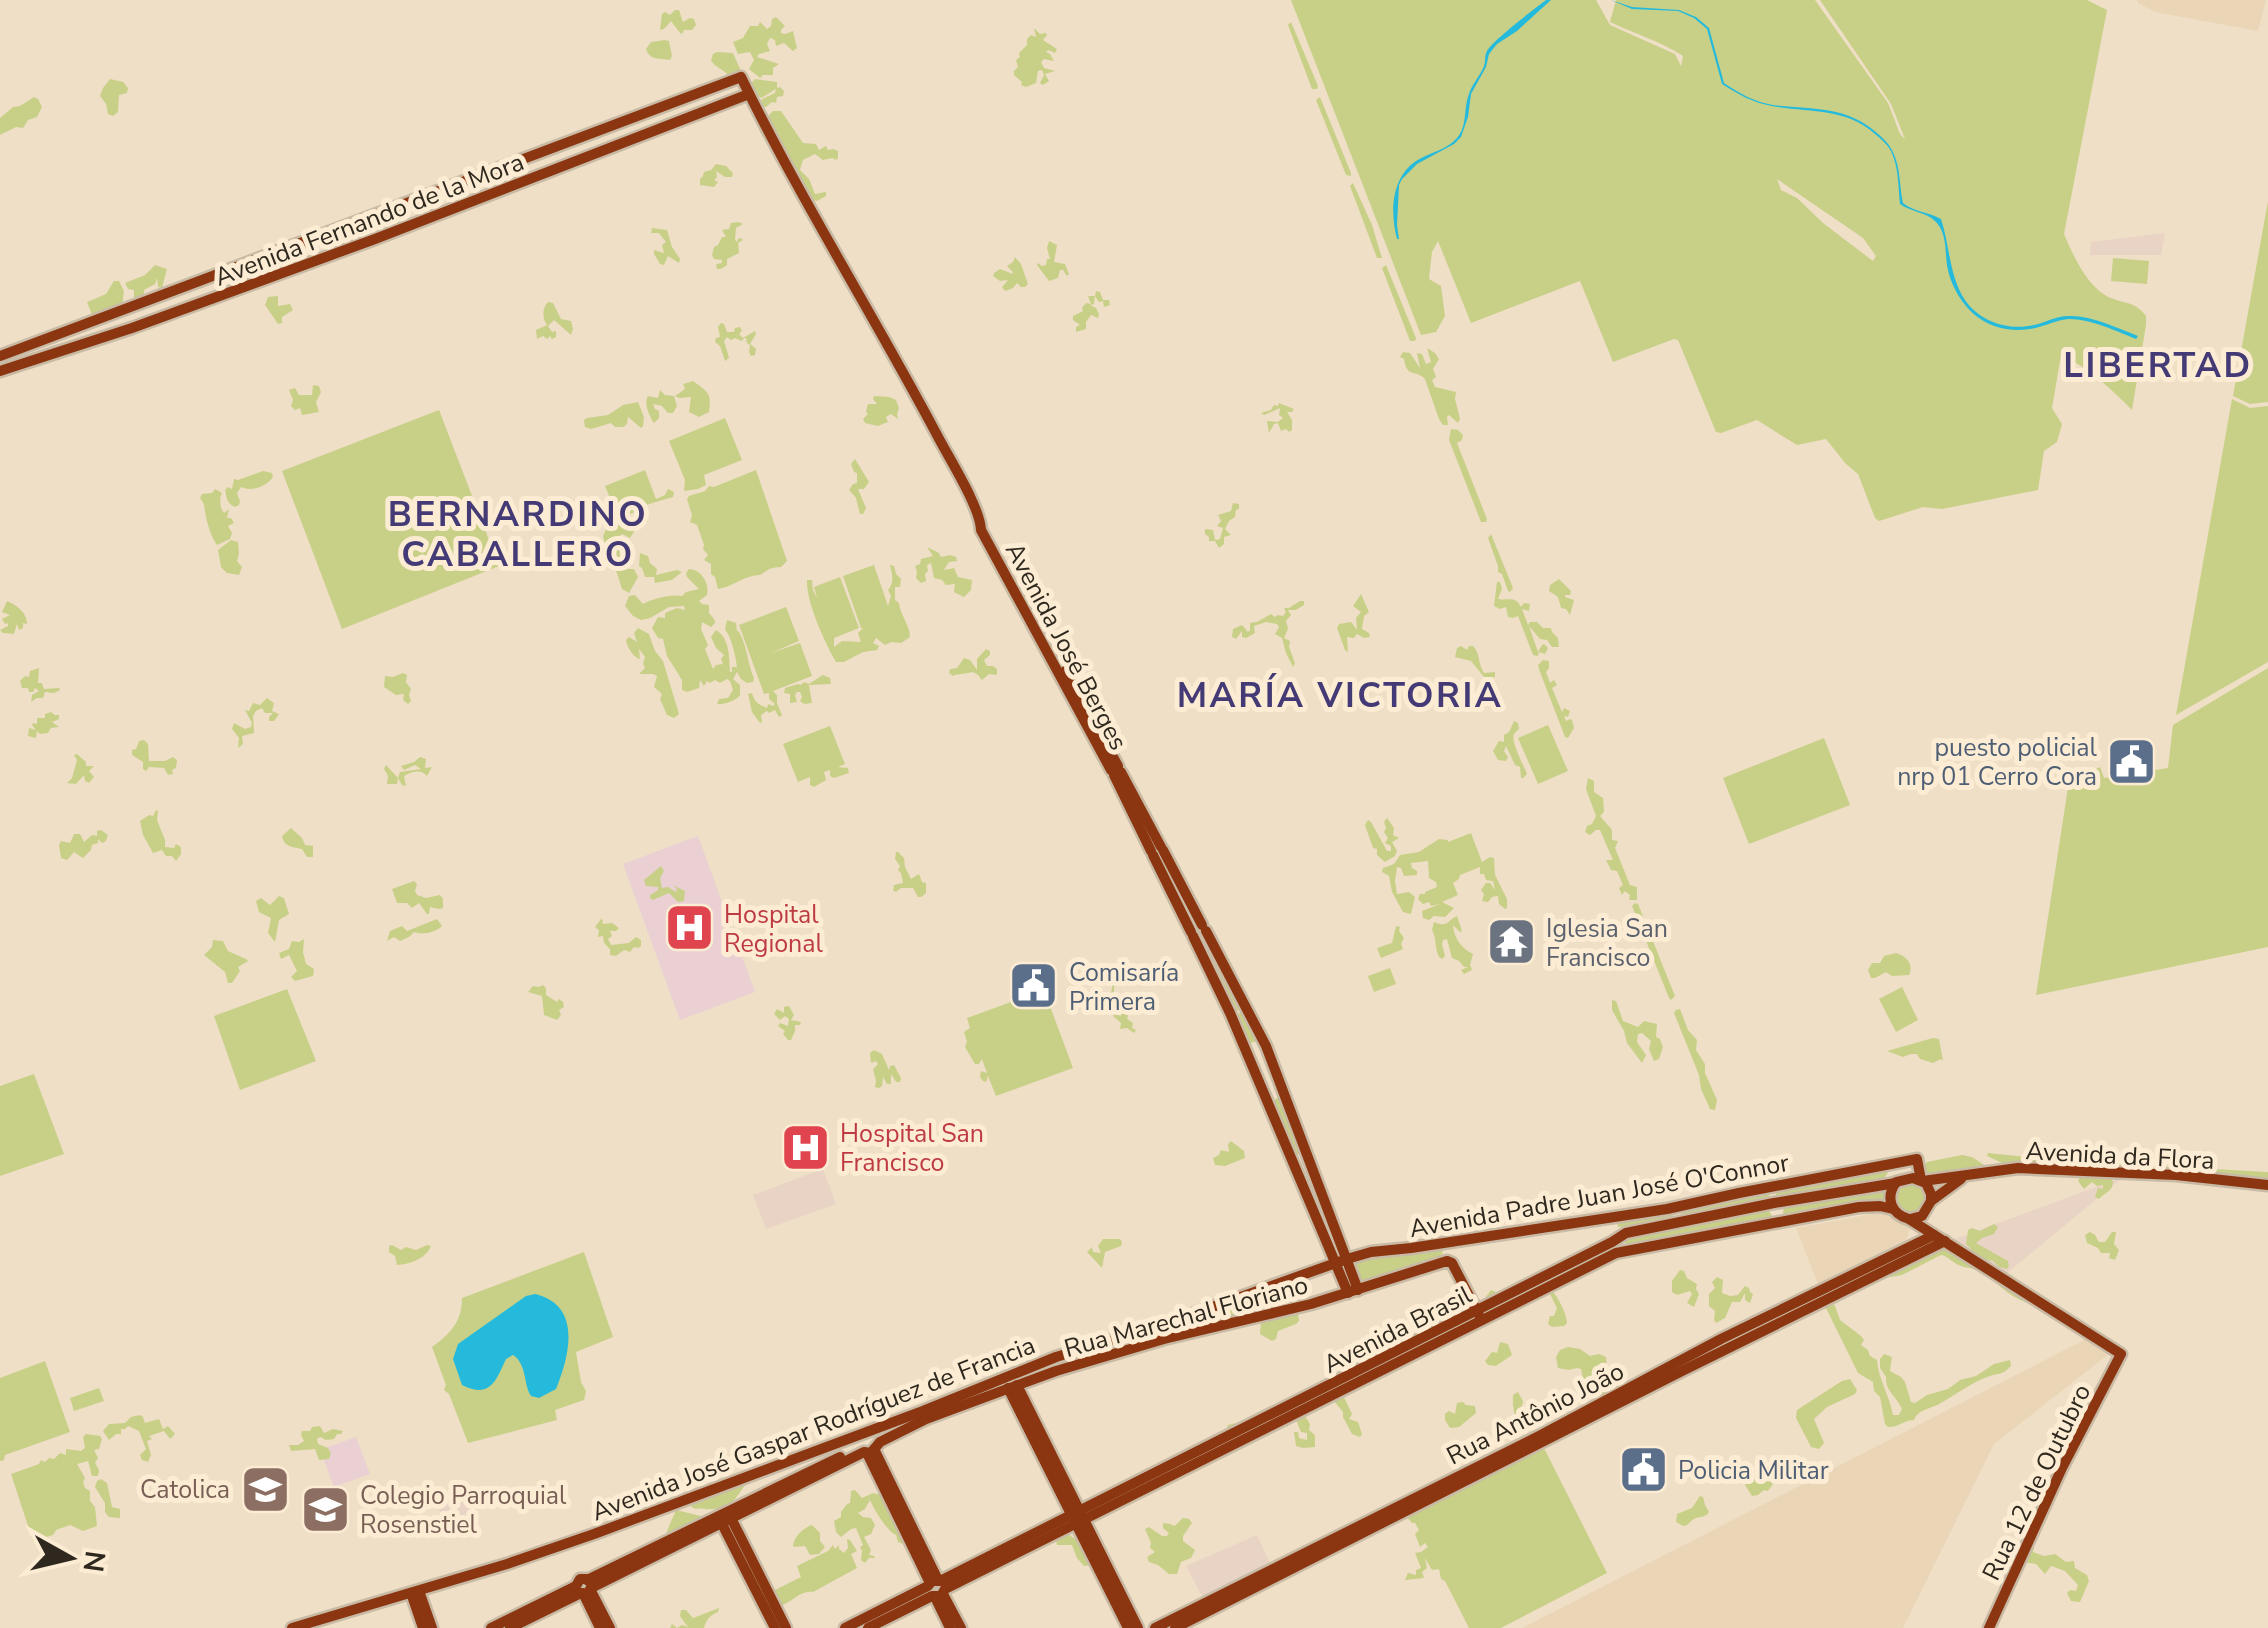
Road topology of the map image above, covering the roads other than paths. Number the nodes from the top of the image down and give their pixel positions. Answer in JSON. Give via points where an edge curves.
{"nodes":[{"id":1,"x":750,"y":94,"type":"junction"},
{"id":2,"x":0,"y":356,"type":"edge"},
{"id":3,"x":0,"y":372,"type":"edge"},
{"id":4,"x":1157,"y":851,"type":"junction"},
{"id":5,"x":1204,"y":928,"type":"junction"},
{"id":6,"x":1192,"y":934,"type":"junction"},
{"id":7,"x":1892,"y":1164,"type":"junction"},
{"id":8,"x":1969,"y":1174,"type":"junction"},
{"id":9,"x":1922,"y":1180,"type":"junction"},
{"id":10,"x":1896,"y":1183,"type":"junction"},
{"id":11,"x":2268,"y":1185,"type":"edge"},
{"id":12,"x":1930,"y":1205,"type":"junction"},
{"id":13,"x":1893,"y":1209,"type":"junction"},
{"id":14,"x":1667,"y":1210,"type":"junction"},
{"id":15,"x":1909,"y":1219,"type":"junction"},
{"id":16,"x":1687,"y":1220,"type":"junction"},
{"id":17,"x":1939,"y":1238,"type":"junction"},
{"id":18,"x":1341,"y":1261,"type":"junction"},
{"id":19,"x":1353,"y":1291,"type":"junction"},
{"id":20,"x":1479,"y":1315,"type":"junction"},
{"id":21,"x":1013,"y":1386,"type":"junction"},
{"id":22,"x":871,"y":1448,"type":"junction"},
{"id":23,"x":725,"y":1517,"type":"junction"},
{"id":24,"x":1077,"y":1517,"type":"junction"},
{"id":25,"x":585,"y":1588,"type":"junction"},
{"id":26,"x":936,"y":1588,"type":"junction"},
{"id":27,"x":415,"y":1592,"type":"junction"},
{"id":28,"x":1116,"y":1595,"type":"junction"},
{"id":29,"x":1179,"y":1623,"type":"edge"},
{"id":30,"x":428,"y":1627,"type":"edge"},
{"id":31,"x":292,"y":1628,"type":"edge"},
{"id":32,"x":491,"y":1628,"type":"edge"},
{"id":33,"x":510,"y":1628,"type":"edge"},
{"id":34,"x":600,"y":1628,"type":"edge"},
{"id":35,"x":610,"y":1628,"type":"edge"},
{"id":36,"x":775,"y":1628,"type":"edge"},
{"id":37,"x":786,"y":1628,"type":"edge"},
{"id":38,"x":845,"y":1628,"type":"edge"},
{"id":39,"x":868,"y":1628,"type":"edge"},
{"id":40,"x":950,"y":1628,"type":"edge"},
{"id":41,"x":962,"y":1628,"type":"edge"},
{"id":42,"x":1128,"y":1628,"type":"edge"},
{"id":43,"x":1138,"y":1628,"type":"edge"},
{"id":44,"x":1154,"y":1628,"type":"edge"},
{"id":45,"x":1989,"y":1628,"type":"edge"}],
"edges":[{"from":1,"to":2,"type":"main road","name":"Avenida Fernando de la Mora","via":[[742,77]]},
{"from":1,"to":3,"type":"main road","name":"Avenida Fernando de la Mora","via":[[376,239]]},
{"from":1,"to":4,"type":"main road","name":"Avenida José Berges"},
{"from":4,"to":5,"type":"main road","name":"Avenida José Berges"},
{"from":4,"to":6,"type":"main road","name":"Avenida José Berges"},
{"from":5,"to":6,"type":"main road","via":[[1195,925]]},
{"from":5,"to":18,"type":"main road","name":"Avenida José Berges","via":[[1266,1046]]},
{"from":6,"to":18,"type":"main road","name":"Avenida José Berges"},
{"from":7,"to":9,"type":"main road","name":"Avenida Padre Juan José O'Connor","via":[[1917,1160]]},
{"from":7,"to":10,"type":"main road"},
{"from":7,"to":14,"type":"main road","name":"Avenida Padre Juan José O'Connor"},
{"from":8,"to":9,"type":"main road","name":"Avenida da Flora"},
{"from":8,"to":11,"type":"main road","name":"Avenida da Flora","via":[[2018,1168]]},
{"from":8,"to":12,"type":"main road","name":"Avenida da Flora"},
{"from":9,"to":10,"type":"main road"},
{"from":9,"to":12,"type":"main road","via":[[1930,1188]]},
{"from":10,"to":13,"type":"main road"},
{"from":10,"to":16,"type":"main road","name":"Avenida Brasil"},
{"from":12,"to":15,"type":"main road"},
{"from":12,"to":17,"type":"main road"},
{"from":13,"to":15,"type":"main road"},
{"from":13,"to":20,"type":"main road","name":"Avenida Brasil","via":[[1860,1207],[1616,1252]]},
{"from":14,"to":16,"type":"main road"},
{"from":14,"to":18,"type":"main road","name":"Avenida Padre Juan José O'Connor"},
{"from":15,"to":17,"type":"main road"},
{"from":16,"to":20,"type":"main road","name":"Avenida Brasil","via":[[1626,1232]]},
{"from":17,"to":29,"type":"main road","name":"Rua Antônio João"},
{"from":17,"to":45,"type":"main road","name":"Rua 12 de Outubro","via":[[2121,1354]]},
{"from":18,"to":19,"type":"main road","name":"Avenida José Berges"},
{"from":18,"to":27,"type":"main road","name":"Avenida José Gaspar Rodríguez de Francia","via":[[1033,1365],[762,1472]]},
{"from":19,"to":20,"type":"main road","name":"Rua Marechal Floriano","via":[[1450,1261]]},
{"from":19,"to":21,"type":"main road","name":"Rua Marechal Floriano"},
{"from":20,"to":24,"type":"main road","name":"Avenida Brasil"},
{"from":21,"to":22,"type":"main road","name":"Rua Marechal Floriano"},
{"from":21,"to":24,"type":"main road"},
{"from":22,"to":23,"type":"main road","name":"Rua Marechal Floriano"},
{"from":22,"to":26,"type":"main road"},
{"from":23,"to":25,"type":"main road","name":"Rua Marechal Floriano"},
{"from":23,"to":36,"type":"main road"},
{"from":23,"to":37,"type":"main road"},
{"from":24,"to":26,"type":"main road","name":"Avenida Brasil"},
{"from":24,"to":28,"type":"main road"},
{"from":25,"to":32,"type":"main road"},
{"from":25,"to":33,"type":"main road"},
{"from":25,"to":34,"type":"main road"},
{"from":25,"to":35,"type":"main road"},
{"from":26,"to":38,"type":"main road","name":"Avenida Brasil"},
{"from":26,"to":39,"type":"main road","name":"Avenida Brasil"},
{"from":26,"to":40,"type":"main road"},
{"from":26,"to":41,"type":"main road"},
{"from":27,"to":30,"type":"main road"},
{"from":27,"to":31,"type":"main road","name":"Avenida José Gaspar Rodríguez de Francia"},
{"from":28,"to":42,"type":"main road"},
{"from":28,"to":43,"type":"main road"},
{"from":29,"to":44,"type":"main road","name":"Rua Antônio João"}]}
